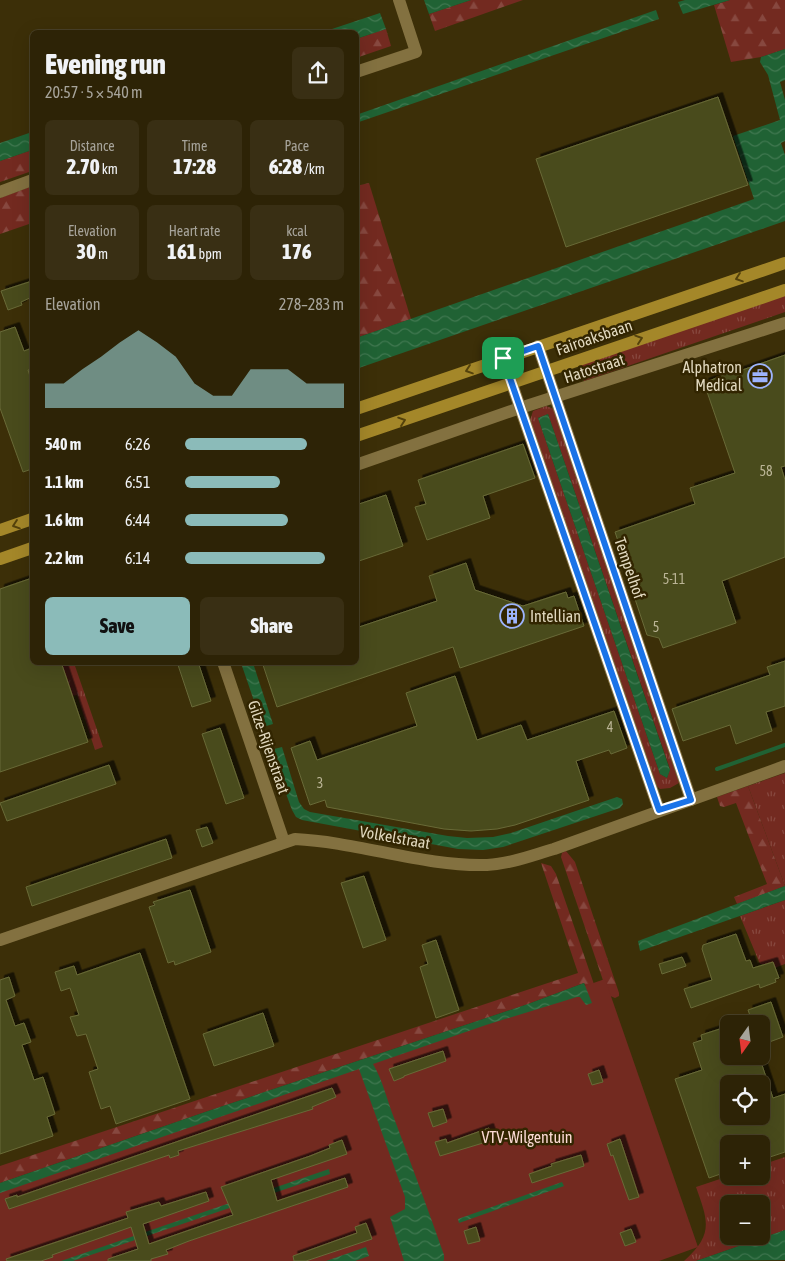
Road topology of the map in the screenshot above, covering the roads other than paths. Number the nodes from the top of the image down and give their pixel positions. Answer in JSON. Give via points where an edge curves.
{"nodes":[{"id":1,"x":398,"y":0,"type":"edge"},
{"id":2,"x":359,"y":71,"type":"edge"},
{"id":3,"x":30,"y":181,"type":"edge"},
{"id":4,"x":0,"y":192,"type":"edge"},
{"id":5,"x":785,"y":263,"type":"edge"},
{"id":6,"x":785,"y":290,"type":"edge"},
{"id":7,"x":785,"y":323,"type":"edge"},
{"id":8,"x":538,"y":346,"type":"junction"},
{"id":9,"x":503,"y":358,"type":"junction"},
{"id":10,"x":547,"y":371,"type":"junction"},
{"id":11,"x":511,"y":383,"type":"junction"},
{"id":12,"x":556,"y":397,"type":"junction"},
{"id":13,"x":359,"y":408,"type":"edge"},
{"id":14,"x":520,"y":408,"type":"junction"},
{"id":15,"x":359,"y":435,"type":"edge"},
{"id":16,"x":359,"y":464,"type":"edge"},
{"id":17,"x":30,"y":520,"type":"edge"},
{"id":18,"x":0,"y":530,"type":"edge"},
{"id":19,"x":30,"y":549,"type":"edge"},
{"id":20,"x":0,"y":559,"type":"edge"},
{"id":21,"x":224,"y":665,"type":"edge"},
{"id":22,"x":785,"y":766,"type":"edge"},
{"id":23,"x":691,"y":800,"type":"junction"},
{"id":24,"x":659,"y":810,"type":"junction"},
{"id":25,"x":284,"y":842,"type":"junction"},
{"id":26,"x":0,"y":940,"type":"edge"}],
"edges":[{"from":1,"to":2,"type":"street","via":[[416,52]]},
{"from":3,"to":4,"type":"street"},
{"from":5,"to":8,"type":"main road","name":"Fairoaksbaan","one_way":true},
{"from":10,"to":6,"type":"main road","name":"Fairoaksbaan","one_way":true},
{"from":7,"to":12,"type":"street","name":"Hatostraat"},
{"from":8,"to":9,"type":"main road","name":"Fairoaksbaan"},
{"from":8,"to":10,"type":"street","name":"Tempelhof"},
{"from":9,"to":11,"type":"street"},
{"from":9,"to":13,"type":"main road","name":"Fairoaksbaan","one_way":true},
{"from":10,"to":11,"type":"main road","name":"Fairoaksbaan"},
{"from":10,"to":12,"type":"street","name":"Tempelhof"},
{"from":11,"to":14,"type":"street"},
{"from":15,"to":11,"type":"main road","name":"Fairoaksbaan","one_way":true},
{"from":12,"to":14,"type":"street","name":"Hatostraat"},
{"from":12,"to":23,"type":"street","name":"Tempelhof"},
{"from":14,"to":16,"type":"street","name":"Hatostraat"},
{"from":14,"to":24,"type":"street"},
{"from":17,"to":18,"type":"main road","one_way":true},
{"from":19,"to":20,"type":"main road"},
{"from":21,"to":25,"type":"street","name":"Gilze-Rijenstraat"},
{"from":22,"to":23,"type":"street","name":"Volkelstraat"},
{"from":23,"to":24,"type":"street","name":"Volkelstraat"},
{"from":24,"to":25,"type":"street","name":"Volkelstraat","via":[[554,849],[488,865],[445,862],[320,840]]},
{"from":25,"to":26,"type":"street","name":"Volkelstraat"}]}
